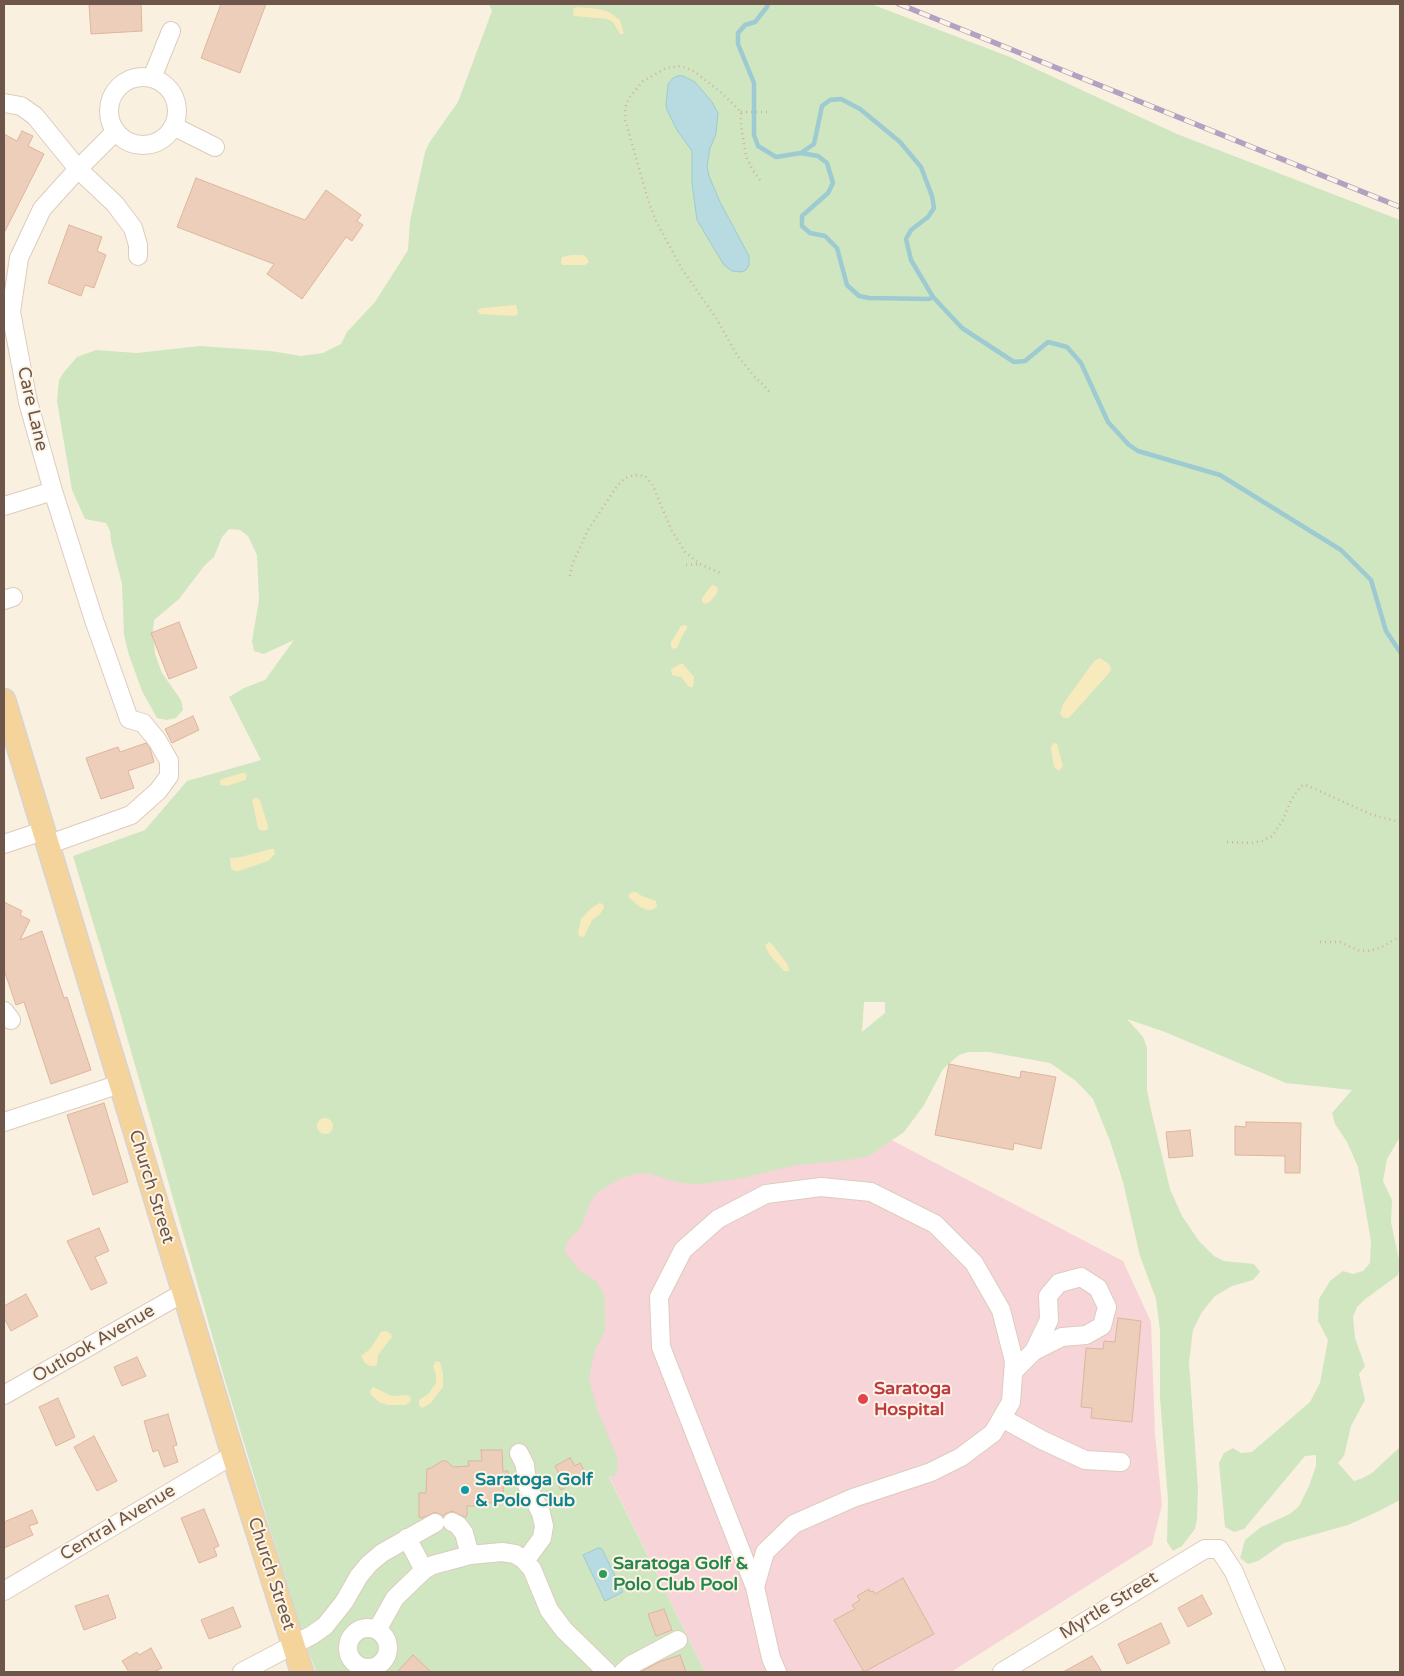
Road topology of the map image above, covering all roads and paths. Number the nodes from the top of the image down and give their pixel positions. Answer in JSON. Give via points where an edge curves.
{"nodes":[{"id":1,"x":171,"y":31,"type":"dead end"},
{"id":2,"x":152,"y":78,"type":"junction"},
{"id":3,"x":4,"y":103,"type":"edge"},
{"id":4,"x":741,"y":112,"type":"junction"},
{"id":5,"x":770,"y":112,"type":"dead end"},
{"id":6,"x":173,"y":126,"type":"junction"},
{"id":7,"x":116,"y":131,"type":"junction"},
{"id":8,"x":215,"y":146,"type":"dead end"},
{"id":9,"x":78,"y":168,"type":"junction"},
{"id":10,"x":760,"y":180,"type":"dead end"},
{"id":11,"x":138,"y":256,"type":"dead end"},
{"id":12,"x":770,"y":392,"type":"dead end"},
{"id":13,"x":53,"y":490,"type":"junction"},
{"id":14,"x":4,"y":506,"type":"edge"},
{"id":15,"x":700,"y":564,"type":"junction"},
{"id":16,"x":686,"y":565,"type":"dead end"},
{"id":17,"x":720,"y":573,"type":"dead end"},
{"id":18,"x":570,"y":576,"type":"dead end"},
{"id":19,"x":4,"y":700,"type":"edge"},
{"id":20,"x":1400,"y":822,"type":"edge"},
{"id":21,"x":45,"y":838,"type":"junction"},
{"id":22,"x":1227,"y":842,"type":"dead end"},
{"id":23,"x":4,"y":844,"type":"edge"},
{"id":24,"x":1400,"y":936,"type":"edge"},
{"id":25,"x":1320,"y":942,"type":"dead end"},
{"id":26,"x":120,"y":1084,"type":"junction"},
{"id":27,"x":4,"y":1122,"type":"edge"},
{"id":28,"x":183,"y":1292,"type":"junction"},
{"id":29,"x":1034,"y":1351,"type":"junction"},
{"id":30,"x":1014,"y":1371,"type":"junction"},
{"id":31,"x":4,"y":1395,"type":"edge"},
{"id":32,"x":1002,"y":1418,"type":"junction"},
{"id":33,"x":519,"y":1453,"type":"dead end"},
{"id":34,"x":233,"y":1455,"type":"junction"},
{"id":35,"x":1122,"y":1462,"type":"dead end"},
{"id":36,"x":407,"y":1538,"type":"junction"},
{"id":37,"x":470,"y":1556,"type":"junction"},
{"id":38,"x":525,"y":1561,"type":"junction"},
{"id":39,"x":424,"y":1570,"type":"junction"},
{"id":40,"x":755,"y":1587,"type":"junction"},
{"id":41,"x":4,"y":1591,"type":"edge"},
{"id":42,"x":377,"y":1630,"type":"dead end"},
{"id":43,"x":678,"y":1640,"type":"dead end"},
{"id":44,"x":293,"y":1644,"type":"junction"},
{"id":45,"x":242,"y":1672,"type":"edge"},
{"id":46,"x":302,"y":1672,"type":"edge"},
{"id":47,"x":607,"y":1672,"type":"edge"},
{"id":48,"x":623,"y":1672,"type":"edge"},
{"id":49,"x":777,"y":1672,"type":"edge"},
{"id":50,"x":1002,"y":1672,"type":"edge"},
{"id":51,"x":1276,"y":1672,"type":"edge"}],
"edges":[{"from":1,"to":2,"type":"street"},
{"from":2,"to":6,"type":"street","via":[[169,89],[174,98],[176,117]]},
{"from":2,"to":7,"type":"street","via":[[132,78],[115,91],[109,112]]},
{"from":3,"to":9,"type":"street","via":[[21,106],[35,116]]},
{"from":4,"to":5,"type":"path"},
{"from":4,"to":10,"type":"path","via":[[746,156]]},
{"from":4,"to":12,"type":"path","via":[[724,94],[695,72],[681,66],[666,68],[643,81],[625,108],[656,221],[682,269],[737,355]]},
{"from":6,"to":7,"type":"street","via":[[157,142],[146,144],[134,144]]},
{"from":6,"to":8,"type":"street"},
{"from":7,"to":9,"type":"street","name":"Care Lane"},
{"from":9,"to":11,"type":"street","via":[[115,204],[133,228]]},
{"from":9,"to":13,"type":"street","name":"Care Lane","via":[[42,208],[19,258],[11,312],[28,402]]},
{"from":13,"to":14,"type":"street"},
{"from":13,"to":21,"type":"street","name":"Care Lane","via":[[129,719],[143,723],[158,740],[169,761],[169,776],[131,815]]},
{"from":15,"to":16,"type":"path"},
{"from":15,"to":17,"type":"path"},
{"from":15,"to":18,"type":"path","via":[[685,552],[672,531],[652,484],[645,476],[635,475],[625,478],[617,486],[588,530]]},
{"from":19,"to":21,"type":"main road","name":"Church Street"},
{"from":20,"to":22,"type":"path","via":[[1370,814],[1306,785],[1301,786],[1291,800],[1272,836],[1252,843]]},
{"from":21,"to":23,"type":"street"},
{"from":21,"to":26,"type":"main road","name":"Church Street"},
{"from":24,"to":25,"type":"path","via":[[1370,951],[1340,942]]},
{"from":26,"to":27,"type":"street"},
{"from":26,"to":28,"type":"main road","name":"Church Street"},
{"from":28,"to":31,"type":"street","name":"Outlook Avenue"},
{"from":28,"to":34,"type":"main road","name":"Church Street"},
{"from":29,"to":29,"type":"street","via":[[1062,1337],[1086,1335],[1102,1326],[1107,1307],[1098,1288],[1081,1277],[1060,1283],[1048,1296],[1049,1320]]},
{"from":29,"to":30,"type":"street"},
{"from":30,"to":32,"type":"street","via":[[1011,1402]]},
{"from":30,"to":40,"type":"street","via":[[1002,1310],[974,1263],[935,1224],[871,1192],[821,1187],[766,1194],[718,1219],[684,1250],[659,1297],[661,1346]]},
{"from":32,"to":35,"type":"street","via":[[1085,1460]]},
{"from":32,"to":40,"type":"street","via":[[993,1433],[961,1457],[931,1472],[853,1498],[794,1524],[765,1552]]},
{"from":33,"to":38,"type":"street","via":[[525,1465],[527,1485],[522,1493],[535,1498],[544,1526],[542,1538]]},
{"from":34,"to":41,"type":"street","name":"Central Avenue"},
{"from":34,"to":44,"type":"main road","name":"Church Street"},
{"from":36,"to":37,"type":"street","via":[[443,1522],[458,1525],[464,1533]]},
{"from":36,"to":39,"type":"street"},
{"from":36,"to":44,"type":"street","via":[[382,1552],[369,1564],[325,1626]]},
{"from":37,"to":38,"type":"street","via":[[502,1552],[515,1554]]},
{"from":37,"to":39,"type":"street"},
{"from":38,"to":47,"type":"street","via":[[532,1569],[548,1610]]},
{"from":39,"to":42,"type":"street","via":[[395,1598]]},
{"from":40,"to":49,"type":"street"},
{"from":43,"to":48,"type":"street"},
{"from":44,"to":45,"type":"street"},
{"from":44,"to":46,"type":"main road","name":"Church Street"},
{"from":50,"to":51,"type":"street","name":"Myrtle Street","via":[[1205,1549],[1219,1549],[1234,1572]]}]}
